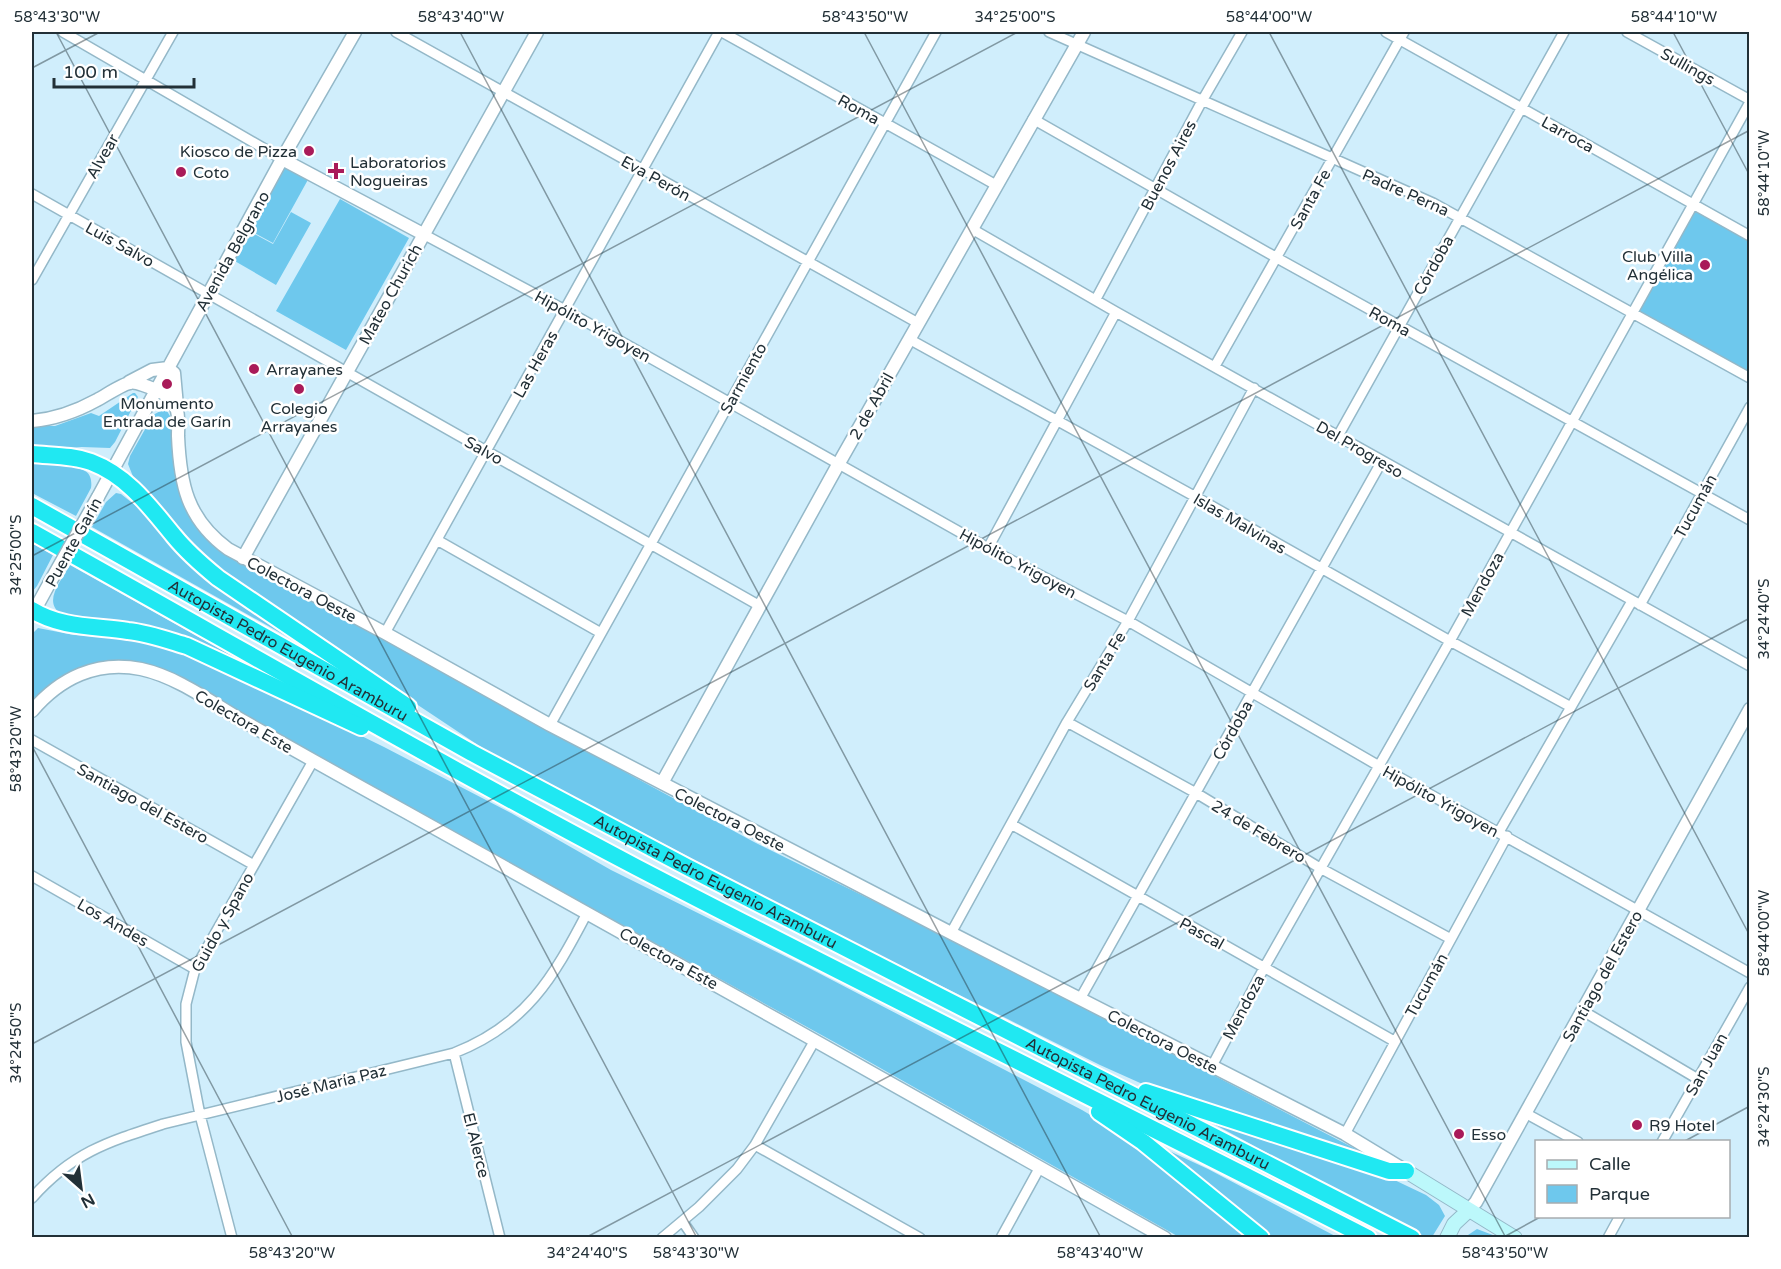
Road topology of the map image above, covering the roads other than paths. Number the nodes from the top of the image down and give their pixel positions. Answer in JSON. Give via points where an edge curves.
{"nodes":[{"id":1,"x":63,"y":32,"type":"edge"},
{"id":2,"x":173,"y":32,"type":"edge"},
{"id":3,"x":355,"y":32,"type":"edge"},
{"id":4,"x":396,"y":32,"type":"edge"},
{"id":5,"x":537,"y":32,"type":"edge"},
{"id":6,"x":720,"y":32,"type":"edge"},
{"id":7,"x":936,"y":32,"type":"edge"},
{"id":8,"x":1049,"y":32,"type":"edge"},
{"id":9,"x":1084,"y":32,"type":"edge"},
{"id":10,"x":1242,"y":32,"type":"edge"},
{"id":11,"x":1386,"y":32,"type":"edge"},
{"id":12,"x":1564,"y":32,"type":"edge"},
{"id":13,"x":1627,"y":32,"type":"edge"},
{"id":14,"x":1402,"y":35,"type":"edge"},
{"id":15,"x":1077,"y":44,"type":"junction"},
{"id":16,"x":147,"y":79,"type":"junction"},
{"id":17,"x":503,"y":93,"type":"junction"},
{"id":18,"x":1202,"y":101,"type":"junction"},
{"id":19,"x":1749,"y":101,"type":"edge"},
{"id":20,"x":1522,"y":109,"type":"junction"},
{"id":21,"x":1033,"y":119,"type":"junction"},
{"id":22,"x":886,"y":124,"type":"junction"},
{"id":23,"x":282,"y":159,"type":"junction"},
{"id":24,"x":1332,"y":159,"type":"junction"},
{"id":25,"x":641,"y":170,"type":"junction"},
{"id":26,"x":996,"y":185,"type":"junction"},
{"id":27,"x":1154,"y":189,"type":"junction"},
{"id":28,"x":32,"y":194,"type":"edge"},
{"id":29,"x":1694,"y":205,"type":"junction"},
{"id":30,"x":68,"y":214,"type":"junction"},
{"id":31,"x":1460,"y":217,"type":"junction"},
{"id":32,"x":972,"y":229,"type":"junction"},
{"id":33,"x":423,"y":234,"type":"junction"},
{"id":34,"x":1749,"y":236,"type":"edge"},
{"id":35,"x":1277,"y":258,"type":"junction"},
{"id":36,"x":807,"y":261,"type":"junction"},
{"id":37,"x":32,"y":280,"type":"edge"},
{"id":38,"x":208,"y":294,"type":"junction"},
{"id":39,"x":1096,"y":300,"type":"junction"},
{"id":40,"x":564,"y":310,"type":"junction"},
{"id":41,"x":1116,"y":312,"type":"junction"},
{"id":42,"x":1634,"y":312,"type":"junction"},
{"id":43,"x":918,"y":323,"type":"junction"},
{"id":44,"x":1400,"y":326,"type":"junction"},
{"id":45,"x":909,"y":339,"type":"junction"},
{"id":46,"x":1215,"y":366,"type":"junction"},
{"id":47,"x":168,"y":368,"type":"junction"},
{"id":48,"x":346,"y":372,"type":"junction"},
{"id":49,"x":1749,"y":378,"type":"edge"},
{"id":50,"x":129,"y":382,"type":"junction"},
{"id":51,"x":1254,"y":388,"type":"junction"},
{"id":52,"x":156,"y":391,"type":"junction"},
{"id":53,"x":730,"y":402,"type":"junction"},
{"id":54,"x":1749,"y":407,"type":"edge"},
{"id":55,"x":177,"y":412,"type":"junction"},
{"id":56,"x":32,"y":420,"type":"edge"},
{"id":57,"x":1056,"y":420,"type":"junction"},
{"id":58,"x":1573,"y":422,"type":"junction"},
{"id":59,"x":1338,"y":436,"type":"junction"},
{"id":60,"x":486,"y":451,"type":"junction"},
{"id":61,"x":32,"y":454,"type":"edge"},
{"id":62,"x":1382,"y":461,"type":"junction"},
{"id":63,"x":839,"y":463,"type":"junction"},
{"id":64,"x":110,"y":471,"type":"junction"},
{"id":65,"x":1703,"y":493,"type":"junction"},
{"id":66,"x":1194,"y":496,"type":"junction"},
{"id":67,"x":32,"y":506,"type":"edge"},
{"id":68,"x":1749,"y":520,"type":"edge"},
{"id":69,"x":32,"y":532,"type":"edge"},
{"id":70,"x":1510,"y":533,"type":"junction"},
{"id":71,"x":437,"y":540,"type":"junction"},
{"id":72,"x":651,"y":544,"type":"junction"},
{"id":73,"x":988,"y":548,"type":"junction"},
{"id":74,"x":243,"y":558,"type":"junction"},
{"id":75,"x":1320,"y":568,"type":"junction"},
{"id":76,"x":1636,"y":603,"type":"junction"},
{"id":77,"x":760,"y":606,"type":"junction"},
{"id":78,"x":32,"y":612,"type":"edge"},
{"id":79,"x":1128,"y":621,"type":"junction"},
{"id":80,"x":385,"y":633,"type":"junction"},
{"id":81,"x":602,"y":633,"type":"junction"},
{"id":82,"x":1450,"y":641,"type":"junction"},
{"id":83,"x":1749,"y":666,"type":"edge"},
{"id":84,"x":1252,"y":694,"type":"junction"},
{"id":85,"x":1571,"y":707,"type":"junction"},
{"id":86,"x":1749,"y":710,"type":"edge"},
{"id":87,"x":32,"y":711,"type":"edge"},
{"id":88,"x":1067,"y":722,"type":"junction"},
{"id":89,"x":550,"y":725,"type":"junction"},
{"id":90,"x":32,"y":740,"type":"edge"},
{"id":91,"x":472,"y":753,"type":"junction"},
{"id":92,"x":430,"y":756,"type":"junction"},
{"id":93,"x":313,"y":761,"type":"junction"},
{"id":94,"x":1379,"y":766,"type":"junction"},
{"id":95,"x":662,"y":783,"type":"junction"},
{"id":96,"x":1196,"y":793,"type":"junction"},
{"id":97,"x":1011,"y":824,"type":"junction"},
{"id":98,"x":1503,"y":834,"type":"junction"},
{"id":99,"x":254,"y":865,"type":"junction"},
{"id":100,"x":1320,"y":868,"type":"junction"},
{"id":101,"x":32,"y":876,"type":"edge"},
{"id":102,"x":1137,"y":897,"type":"junction"},
{"id":103,"x":1639,"y":910,"type":"junction"},
{"id":104,"x":587,"y":913,"type":"junction"},
{"id":105,"x":951,"y":933,"type":"junction"},
{"id":106,"x":1451,"y":939,"type":"junction"},
{"id":107,"x":1264,"y":968,"type":"junction"},
{"id":108,"x":195,"y":969,"type":"junction"},
{"id":109,"x":1749,"y":973,"type":"edge"},
{"id":110,"x":1749,"y":987,"type":"edge"},
{"id":111,"x":1080,"y":999,"type":"junction"},
{"id":112,"x":1583,"y":1011,"type":"junction"},
{"id":113,"x":1013,"y":1033,"type":"junction"},
{"id":114,"x":815,"y":1040,"type":"junction"},
{"id":115,"x":1394,"y":1041,"type":"junction"},
{"id":116,"x":454,"y":1053,"type":"junction"},
{"id":117,"x":1011,"y":1059,"type":"junction"},
{"id":118,"x":1212,"y":1066,"type":"junction"},
{"id":119,"x":1698,"y":1079,"type":"junction"},
{"id":120,"x":1525,"y":1113,"type":"junction"},
{"id":121,"x":200,"y":1115,"type":"junction"},
{"id":122,"x":1346,"y":1134,"type":"junction"},
{"id":123,"x":1574,"y":1140,"type":"edge"},
{"id":124,"x":1663,"y":1140,"type":"edge"},
{"id":125,"x":755,"y":1145,"type":"junction"},
{"id":126,"x":1040,"y":1167,"type":"junction"},
{"id":127,"x":1406,"y":1171,"type":"junction"},
{"id":128,"x":32,"y":1198,"type":"edge"},
{"id":129,"x":1469,"y":1210,"type":"junction"},
{"id":130,"x":1619,"y":1218,"type":"edge"},
{"id":131,"x":683,"y":1222,"type":"junction"},
{"id":132,"x":232,"y":1238,"type":"edge"},
{"id":133,"x":500,"y":1238,"type":"edge"},
{"id":134,"x":662,"y":1238,"type":"edge"},
{"id":135,"x":694,"y":1238,"type":"edge"},
{"id":136,"x":920,"y":1238,"type":"edge"},
{"id":137,"x":1001,"y":1238,"type":"edge"},
{"id":138,"x":1165,"y":1238,"type":"edge"},
{"id":139,"x":1261,"y":1238,"type":"edge"},
{"id":140,"x":1368,"y":1238,"type":"edge"},
{"id":141,"x":1412,"y":1238,"type":"edge"},
{"id":142,"x":1447,"y":1238,"type":"edge"},
{"id":143,"x":1515,"y":1238,"type":"edge"},
{"id":144,"x":1608,"y":1238,"type":"edge"}],
"edges":[{"from":1,"to":16,"type":"street"},
{"from":2,"to":16,"type":"street","name":"Alvear"},
{"from":3,"to":23,"type":"street","name":"Avenida Belgrano"},
{"from":4,"to":17,"type":"street","name":"Eva Perón"},
{"from":5,"to":17,"type":"street","name":"Mateo Churich"},
{"from":6,"to":22,"type":"street","name":"Roma"},
{"from":6,"to":25,"type":"street","name":"Las Heras"},
{"from":7,"to":22,"type":"street","name":"Sarmiento"},
{"from":8,"to":15,"type":"street","name":"Padre Perna"},
{"from":9,"to":15,"type":"street","name":"2 de Abril"},
{"from":10,"to":18,"type":"street","name":"Buenos Aires"},
{"from":11,"to":14,"type":"street","name":"Larroca"},
{"from":12,"to":20,"type":"street","name":"Córdoba"},
{"from":13,"to":19,"type":"street","name":"Sullings"},
{"from":14,"to":20,"type":"street","name":"Larroca"},
{"from":14,"to":24,"type":"street","name":"Santa Fe"},
{"from":15,"to":18,"type":"street","name":"Padre Perna"},
{"from":15,"to":21,"type":"street","name":"2 de Abril"},
{"from":16,"to":23,"type":"street"},
{"from":16,"to":30,"type":"street","name":"Alvear"},
{"from":17,"to":25,"type":"street","name":"Eva Perón"},
{"from":17,"to":33,"type":"street","name":"Mateo Churich"},
{"from":18,"to":24,"type":"street","name":"Padre Perna"},
{"from":18,"to":27,"type":"street","name":"Buenos Aires"},
{"from":19,"to":29,"type":"street","name":"Mendoza"},
{"from":20,"to":29,"type":"street","name":"Larroca"},
{"from":20,"to":31,"type":"street","name":"Córdoba"},
{"from":21,"to":26,"type":"street","name":"2 de Abril"},
{"from":21,"to":27,"type":"street","name":"Roma"},
{"from":22,"to":26,"type":"street","name":"Roma"},
{"from":22,"to":36,"type":"street","name":"Sarmiento"},
{"from":23,"to":33,"type":"street","name":"Hipólito Yrigoyen"},
{"from":23,"to":38,"type":"street","name":"Avenida Belgrano"},
{"from":24,"to":31,"type":"street","name":"Padre Perna"},
{"from":24,"to":35,"type":"street","name":"Santa Fe"},
{"from":25,"to":36,"type":"street","name":"Eva Perón"},
{"from":25,"to":40,"type":"street","name":"Las Heras"},
{"from":26,"to":32,"type":"street","name":"2 de Abril"},
{"from":27,"to":35,"type":"street","name":"Roma"},
{"from":27,"to":39,"type":"street","name":"Buenos Aires"},
{"from":28,"to":30,"type":"street","name":"Luis Salvo"},
{"from":29,"to":34,"type":"street","name":"Larroca"},
{"from":29,"to":42,"type":"street","name":"Mendoza"},
{"from":30,"to":37,"type":"street","name":"Alvear"},
{"from":30,"to":38,"type":"street","name":"Luis Salvo"},
{"from":31,"to":42,"type":"street","name":"Padre Perna"},
{"from":31,"to":44,"type":"street","name":"Córdoba"},
{"from":32,"to":39,"type":"street","name":"Del Progreso"},
{"from":32,"to":43,"type":"street","name":"2 de Abril"},
{"from":33,"to":40,"type":"street","name":"Hipólito Yrigoyen"},
{"from":33,"to":48,"type":"street","name":"Mateo Churich"},
{"from":35,"to":44,"type":"street","name":"Roma"},
{"from":35,"to":46,"type":"street","name":"Santa Fe"},
{"from":36,"to":43,"type":"street","name":"Eva Perón"},
{"from":36,"to":53,"type":"street","name":"Sarmiento"},
{"from":38,"to":47,"type":"street","name":"Avenida Belgrano"},
{"from":38,"to":48,"type":"street","name":"Salvo"},
{"from":39,"to":41,"type":"street","name":"Del Progreso"},
{"from":40,"to":53,"type":"street","name":"Hipólito Yrigoyen"},
{"from":40,"to":60,"type":"street","name":"Las Heras"},
{"from":41,"to":46,"type":"street","name":"Del Progreso"},
{"from":41,"to":57,"type":"street"},
{"from":42,"to":49,"type":"street","name":"Padre Perna"},
{"from":42,"to":58,"type":"street","name":"Mendoza"},
{"from":43,"to":45,"type":"street","name":"2 de Abril"},
{"from":44,"to":58,"type":"street","name":"Roma"},
{"from":44,"to":59,"type":"street","name":"Córdoba"},
{"from":45,"to":57,"type":"street","name":"Islas Malvinas"},
{"from":45,"to":63,"type":"street","name":"2 de Abril"},
{"from":46,"to":51,"type":"street","name":"Del Progreso"},
{"from":47,"to":50,"type":"street","via":[[152,370]]},
{"from":47,"to":52,"type":"street","name":"Avenida Belgrano"},
{"from":47,"to":55,"type":"street","name":"Colectora Oeste","via":[[174,373]]},
{"from":48,"to":60,"type":"street","name":"Salvo"},
{"from":48,"to":74,"type":"street","name":"Mateo Churich"},
{"from":50,"to":52,"type":"street"},
{"from":50,"to":56,"type":"street","via":[[88,405],[52,418]]},
{"from":51,"to":59,"type":"street","name":"Del Progreso"},
{"from":51,"to":66,"type":"street","name":"Santa Fe"},
{"from":52,"to":55,"type":"street","via":[[171,399]]},
{"from":52,"to":64,"type":"street","name":"Avenida Belgrano"},
{"from":53,"to":63,"type":"street","name":"Hipólito Yrigoyen"},
{"from":53,"to":72,"type":"street","name":"Sarmiento"},
{"from":54,"to":65,"type":"street","name":"Tucumán"},
{"from":55,"to":74,"type":"street","name":"Colectora Oeste","via":[[179,464],[189,504],[215,540]]},
{"from":57,"to":66,"type":"street","name":"Islas Malvinas"},
{"from":57,"to":73,"type":"street"},
{"from":58,"to":65,"type":"street","name":"Roma"},
{"from":58,"to":70,"type":"street","name":"Mendoza"},
{"from":59,"to":62,"type":"street","name":"Del Progreso"},
{"from":60,"to":71,"type":"street","name":"Las Heras"},
{"from":60,"to":72,"type":"street","name":"Salvo"},
{"from":61,"to":64,"type":"highway","via":[[70,456]]},
{"from":62,"to":70,"type":"street","name":"Del Progreso"},
{"from":62,"to":75,"type":"street","name":"Córdoba"},
{"from":63,"to":73,"type":"street","name":"Hipólito Yrigoyen"},
{"from":63,"to":77,"type":"street","name":"2 de Abril"},
{"from":64,"to":78,"type":"street","name":"Puente Garín","bridge":true},
{"from":64,"to":91,"type":"highway","via":[[140,495],[174,537],[218,578]]},
{"from":65,"to":68,"type":"street","name":"Roma"},
{"from":65,"to":76,"type":"street","name":"Tucumán"},
{"from":66,"to":75,"type":"street","name":"Islas Malvinas"},
{"from":66,"to":79,"type":"street","name":"Santa Fe"},
{"from":67,"to":91,"type":"highway","name":"Autopista Pedro Eugenio Aramburu"},
{"from":69,"to":92,"type":"highway","name":"Autopista Pedro Eugenio Aramburu"},
{"from":70,"to":76,"type":"street","name":"Del Progreso"},
{"from":70,"to":82,"type":"street","name":"Mendoza"},
{"from":71,"to":80,"type":"street","name":"Las Heras"},
{"from":71,"to":81,"type":"street"},
{"from":72,"to":77,"type":"street","name":"Salvo"},
{"from":72,"to":81,"type":"street","name":"Sarmiento"},
{"from":73,"to":79,"type":"street","name":"Hipólito Yrigoyen"},
{"from":74,"to":80,"type":"street","name":"Colectora Oeste"},
{"from":75,"to":82,"type":"street","name":"Islas Malvinas"},
{"from":75,"to":84,"type":"street","name":"Córdoba"},
{"from":76,"to":83,"type":"street","name":"Del Progreso"},
{"from":76,"to":85,"type":"street","name":"Tucumán"},
{"from":77,"to":95,"type":"street","name":"2 de Abril"},
{"from":78,"to":92,"type":"highway","via":[[72,625],[157,636],[187,646],[342,720]]},
{"from":79,"to":84,"type":"street","name":"Hipólito Yrigoyen"},
{"from":79,"to":88,"type":"street","name":"Santa Fe"},
{"from":80,"to":89,"type":"street","name":"Colectora Oeste"},
{"from":81,"to":89,"type":"street","name":"Sarmiento"},
{"from":82,"to":85,"type":"street","name":"Islas Malvinas"},
{"from":82,"to":94,"type":"street","name":"Mendoza"},
{"from":84,"to":94,"type":"street","name":"Hipólito Yrigoyen"},
{"from":84,"to":96,"type":"street","name":"Córdoba"},
{"from":85,"to":98,"type":"street","name":"Tucumán"},
{"from":86,"to":103,"type":"street","name":"Santiago del Estero"},
{"from":87,"to":93,"type":"street","name":"Colectora Este","via":[[71,678],[116,666],[144,670],[172,680]]},
{"from":88,"to":96,"type":"street","name":"24 de Febrero"},
{"from":88,"to":97,"type":"street","name":"Santa Fe"},
{"from":89,"to":95,"type":"street","name":"Colectora Oeste"},
{"from":90,"to":99,"type":"street","name":"Santiago del Estero"},
{"from":91,"to":113,"type":"highway","name":"Autopista Pedro Eugenio Aramburu","via":[[778,915]]},
{"from":92,"to":117,"type":"highway","name":"Autopista Pedro Eugenio Aramburu","via":[[634,866]]},
{"from":93,"to":99,"type":"street","name":"Guido y Spano"},
{"from":93,"to":104,"type":"street","name":"Colectora Este"},
{"from":94,"to":98,"type":"street","name":"Hipólito Yrigoyen"},
{"from":94,"to":100,"type":"street","name":"Mendoza"},
{"from":95,"to":105,"type":"street","name":"Colectora Oeste"},
{"from":96,"to":100,"type":"street","name":"24 de Febrero"},
{"from":96,"to":102,"type":"street","name":"Córdoba"},
{"from":97,"to":102,"type":"street","name":"Pascal"},
{"from":97,"to":105,"type":"street","name":"Santa Fe"},
{"from":98,"to":103,"type":"street","name":"Hipólito Yrigoyen"},
{"from":98,"to":106,"type":"street","name":"Tucumán"},
{"from":99,"to":108,"type":"street","name":"Guido y Spano"},
{"from":100,"to":106,"type":"street","name":"24 de Febrero"},
{"from":100,"to":107,"type":"street","name":"Mendoza"},
{"from":101,"to":108,"type":"street","name":"Los Andes"},
{"from":102,"to":107,"type":"street","name":"Pascal"},
{"from":102,"to":111,"type":"street","name":"Córdoba"},
{"from":103,"to":109,"type":"street","name":"Hipólito Yrigoyen"},
{"from":103,"to":112,"type":"street","name":"Santiago del Estero"},
{"from":104,"to":114,"type":"street","name":"Colectora Este"},
{"from":104,"to":116,"type":"street","name":"José María Paz","via":[[558,966],[526,1009],[489,1036]]},
{"from":105,"to":111,"type":"street","name":"Colectora Oeste"},
{"from":106,"to":115,"type":"street","name":"Tucumán"},
{"from":107,"to":115,"type":"street","name":"Pascal"},
{"from":107,"to":118,"type":"street","name":"Mendoza"},
{"from":108,"to":121,"type":"street","name":"Guido y Spano","via":[[184,1024]]},
{"from":110,"to":119,"type":"street","name":"San Juan"},
{"from":111,"to":118,"type":"street","name":"Colectora Oeste"},
{"from":112,"to":119,"type":"street"},
{"from":112,"to":120,"type":"street","name":"Santiago del Estero"},
{"from":113,"to":127,"type":"highway","via":[[1145,1091],[1389,1171]]},
{"from":113,"to":141,"type":"highway","name":"Autopista Pedro Eugenio Aramburu"},
{"from":114,"to":125,"type":"street"},
{"from":114,"to":126,"type":"street","name":"Colectora Este"},
{"from":115,"to":122,"type":"street","name":"Tucumán"},
{"from":116,"to":121,"type":"street","name":"José María Paz"},
{"from":116,"to":133,"type":"street","name":"El Alerce"},
{"from":117,"to":139,"type":"highway","via":[[1143,1142]]},
{"from":117,"to":140,"type":"highway","name":"Autopista Pedro Eugenio Aramburu"},
{"from":118,"to":122,"type":"street","name":"Colectora Oeste"},
{"from":119,"to":124,"type":"street","name":"San Juan"},
{"from":120,"to":123,"type":"street"},
{"from":120,"to":129,"type":"street","name":"Santiago del Estero"},
{"from":121,"to":128,"type":"street","name":"José María Paz","via":[[118,1138],[85,1152],[59,1170]]},
{"from":121,"to":132,"type":"street","name":"Guido y Spano"},
{"from":122,"to":127,"type":"street","name":"Colectora Oeste"},
{"from":125,"to":131,"type":"street","via":[[720,1188]]},
{"from":125,"to":136,"type":"street"},
{"from":126,"to":137,"type":"street"},
{"from":126,"to":138,"type":"street","name":"Colectora Este"},
{"from":127,"to":129,"type":"main road","name":"Colectora Oeste"},
{"from":129,"to":142,"type":"main road","name":"Santiago del Estero","via":[[1454,1224]]},
{"from":129,"to":143,"type":"main road","name":"Colectora Oeste"},
{"from":130,"to":144,"type":"street"},
{"from":131,"to":134,"type":"street"},
{"from":131,"to":135,"type":"street"}]}
